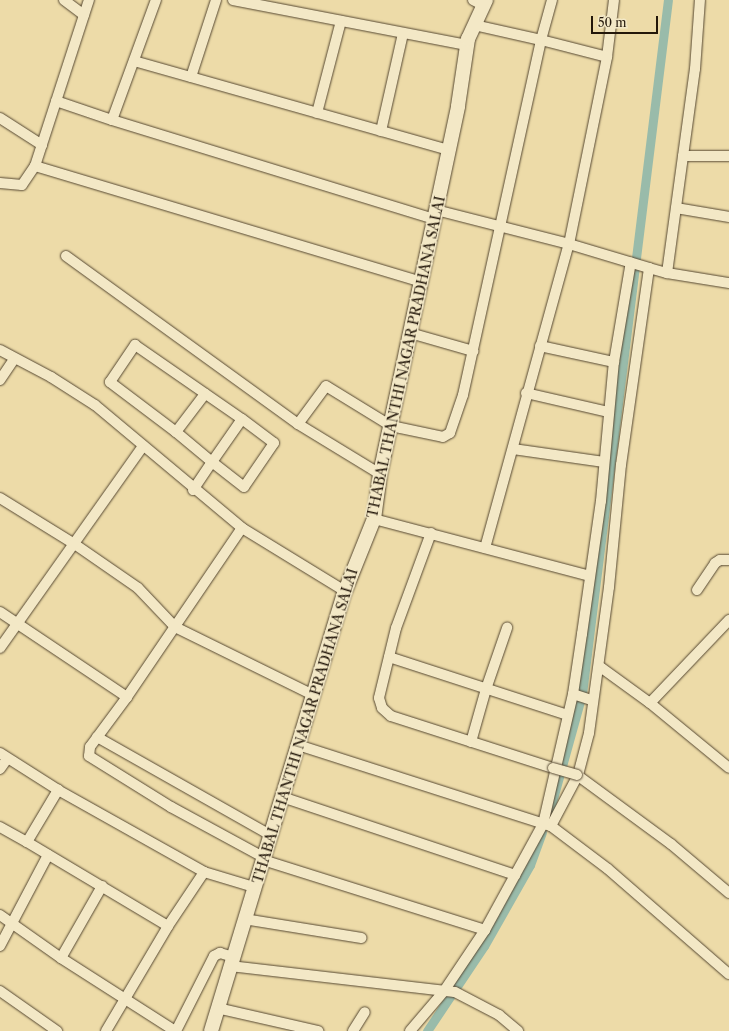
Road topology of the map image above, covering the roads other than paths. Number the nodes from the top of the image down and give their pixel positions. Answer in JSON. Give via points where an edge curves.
{"nodes":[{"id":1,"x":64,"y":0,"type":"edge"},
{"id":2,"x":89,"y":0,"type":"edge"},
{"id":3,"x":156,"y":0,"type":"edge"},
{"id":4,"x":216,"y":0,"type":"edge"},
{"id":5,"x":233,"y":0,"type":"edge"},
{"id":6,"x":552,"y":0,"type":"edge"},
{"id":7,"x":614,"y":0,"type":"edge"},
{"id":8,"x":700,"y":0,"type":"edge"},
{"id":9,"x":481,"y":2,"type":"edge"},
{"id":10,"x":282,"y":5,"type":"edge"},
{"id":11,"x":84,"y":15,"type":"junction"},
{"id":12,"x":341,"y":21,"type":"junction"},
{"id":13,"x":474,"y":25,"type":"junction"},
{"id":14,"x":403,"y":33,"type":"junction"},
{"id":15,"x":541,"y":40,"type":"junction"},
{"id":16,"x":467,"y":45,"type":"junction"},
{"id":17,"x":607,"y":57,"type":"junction"},
{"id":18,"x":134,"y":61,"type":"junction"},
{"id":19,"x":191,"y":77,"type":"junction"},
{"id":20,"x":56,"y":101,"type":"junction"},
{"id":21,"x":317,"y":113,"type":"junction"},
{"id":22,"x":0,"y":118,"type":"edge"},
{"id":23,"x":112,"y":120,"type":"junction"},
{"id":24,"x":381,"y":131,"type":"junction"},
{"id":25,"x":42,"y":145,"type":"junction"},
{"id":26,"x":448,"y":150,"type":"junction"},
{"id":27,"x":728,"y":155,"type":"edge"},
{"id":28,"x":683,"y":156,"type":"junction"},
{"id":29,"x":35,"y":166,"type":"junction"},
{"id":30,"x":0,"y":183,"type":"edge"},
{"id":31,"x":676,"y":208,"type":"junction"},
{"id":32,"x":435,"y":214,"type":"junction"},
{"id":33,"x":729,"y":217,"type":"edge"},
{"id":34,"x":501,"y":227,"type":"junction"},
{"id":35,"x":569,"y":244,"type":"junction"},
{"id":36,"x":66,"y":256,"type":"dead end"},
{"id":37,"x":639,"y":265,"type":"junction"},
{"id":38,"x":667,"y":273,"type":"junction"},
{"id":39,"x":421,"y":282,"type":"junction"},
{"id":40,"x":729,"y":283,"type":"edge"},
{"id":41,"x":410,"y":333,"type":"junction"},
{"id":42,"x":540,"y":346,"type":"junction"},
{"id":43,"x":0,"y":350,"type":"edge"},
{"id":44,"x":473,"y":350,"type":"junction"},
{"id":45,"x":14,"y":359,"type":"junction"},
{"id":46,"x":614,"y":362,"type":"junction"},
{"id":47,"x":0,"y":380,"type":"edge"},
{"id":48,"x":526,"y":393,"type":"junction"},
{"id":49,"x":205,"y":394,"type":"junction"},
{"id":50,"x":608,"y":412,"type":"junction"},
{"id":51,"x":242,"y":419,"type":"junction"},
{"id":52,"x":298,"y":424,"type":"junction"},
{"id":53,"x":390,"y":426,"type":"junction"},
{"id":54,"x":176,"y":432,"type":"junction"},
{"id":55,"x":143,"y":446,"type":"junction"},
{"id":56,"x":513,"y":448,"type":"junction"},
{"id":57,"x":212,"y":462,"type":"junction"},
{"id":58,"x":604,"y":462,"type":"junction"},
{"id":59,"x":380,"y":474,"type":"junction"},
{"id":60,"x":193,"y":490,"type":"junction"},
{"id":61,"x":0,"y":498,"type":"edge"},
{"id":62,"x":374,"y":518,"type":"junction"},
{"id":63,"x":242,"y":528,"type":"junction"},
{"id":64,"x":431,"y":533,"type":"junction"},
{"id":65,"x":72,"y":543,"type":"junction"},
{"id":66,"x":485,"y":548,"type":"junction"},
{"id":67,"x":729,"y":560,"type":"edge"},
{"id":68,"x":590,"y":576,"type":"junction"},
{"id":69,"x":697,"y":590,"type":"dead end"},
{"id":70,"x":345,"y":591,"type":"junction"},
{"id":71,"x":0,"y":612,"type":"edge"},
{"id":72,"x":729,"y":620,"type":"edge"},
{"id":73,"x":16,"y":623,"type":"junction"},
{"id":74,"x":176,"y":627,"type":"junction"},
{"id":75,"x":507,"y":628,"type":"dead end"},
{"id":76,"x":0,"y":648,"type":"edge"},
{"id":77,"x":389,"y":657,"type":"junction"},
{"id":78,"x":599,"y":666,"type":"junction"},
{"id":79,"x":486,"y":689,"type":"junction"},
{"id":80,"x":313,"y":695,"type":"junction"},
{"id":81,"x":575,"y":695,"type":"junction"},
{"id":82,"x":126,"y":696,"type":"junction"},
{"id":83,"x":588,"y":699,"type":"dead end"},
{"id":84,"x":650,"y":703,"type":"junction"},
{"id":85,"x":567,"y":715,"type":"junction"},
{"id":86,"x":97,"y":737,"type":"junction"},
{"id":87,"x":471,"y":742,"type":"junction"},
{"id":88,"x":298,"y":745,"type":"junction"},
{"id":89,"x":3,"y":756,"type":"edge"},
{"id":90,"x":729,"y":768,"type":"edge"},
{"id":91,"x":0,"y":769,"type":"edge"},
{"id":92,"x":577,"y":775,"type":"junction"},
{"id":93,"x":58,"y":790,"type":"junction"},
{"id":94,"x":282,"y":797,"type":"junction"},
{"id":95,"x":547,"y":825,"type":"junction"},
{"id":96,"x":0,"y":827,"type":"edge"},
{"id":97,"x":270,"y":834,"type":"junction"},
{"id":98,"x":27,"y":842,"type":"junction"},
{"id":99,"x":48,"y":854,"type":"junction"},
{"id":100,"x":263,"y":858,"type":"junction"},
{"id":101,"x":204,"y":872,"type":"junction"},
{"id":102,"x":515,"y":875,"type":"junction"},
{"id":103,"x":102,"y":886,"type":"junction"},
{"id":104,"x":254,"y":887,"type":"junction"},
{"id":105,"x":729,"y":893,"type":"edge"},
{"id":106,"x":0,"y":915,"type":"edge"},
{"id":107,"x":244,"y":919,"type":"junction"},
{"id":108,"x":13,"y":923,"type":"junction"},
{"id":109,"x":168,"y":926,"type":"junction"},
{"id":110,"x":485,"y":930,"type":"junction"},
{"id":111,"x":361,"y":938,"type":"dead end"},
{"id":112,"x":0,"y":946,"type":"edge"},
{"id":113,"x":60,"y":958,"type":"junction"},
{"id":114,"x":231,"y":961,"type":"junction"},
{"id":115,"x":729,"y":974,"type":"edge"},
{"id":116,"x":0,"y":991,"type":"edge"},
{"id":117,"x":448,"y":991,"type":"junction"},
{"id":118,"x":125,"y":1000,"type":"junction"},
{"id":119,"x":217,"y":1008,"type":"junction"},
{"id":120,"x":365,"y":1012,"type":"dead end"},
{"id":121,"x":57,"y":1031,"type":"edge"},
{"id":122,"x":106,"y":1031,"type":"edge"},
{"id":123,"x":175,"y":1031,"type":"edge"},
{"id":124,"x":210,"y":1031,"type":"edge"},
{"id":125,"x":318,"y":1031,"type":"edge"},
{"id":126,"x":353,"y":1031,"type":"edge"},
{"id":127,"x":410,"y":1031,"type":"edge"},
{"id":128,"x":518,"y":1031,"type":"edge"}],
"edges":[{"from":1,"to":11,"type":"street"},
{"from":2,"to":11,"type":"street"},
{"from":3,"to":18,"type":"street"},
{"from":4,"to":19,"type":"street"},
{"from":5,"to":10,"type":"street"},
{"from":6,"to":15,"type":"street"},
{"from":7,"to":17,"type":"street"},
{"from":8,"to":28,"type":"street","via":[[695,69]]},
{"from":9,"to":13,"type":"main road","name":"THABAL THANTHI NAGAR PRADHANA SALAI"},
{"from":10,"to":12,"type":"street"},
{"from":11,"to":20,"type":"street"},
{"from":12,"to":14,"type":"street"},
{"from":12,"to":21,"type":"street"},
{"from":13,"to":15,"type":"street"},
{"from":13,"to":16,"type":"main road","name":"THABAL THANTHI NAGAR PRADHANA SALAI"},
{"from":14,"to":16,"type":"street"},
{"from":14,"to":24,"type":"street"},
{"from":15,"to":17,"type":"street"},
{"from":15,"to":34,"type":"street"},
{"from":16,"to":26,"type":"main road","name":"THABAL THANTHI NAGAR PRADHANA SALAI"},
{"from":17,"to":35,"type":"street"},
{"from":18,"to":19,"type":"street"},
{"from":18,"to":23,"type":"street"},
{"from":19,"to":21,"type":"street"},
{"from":20,"to":23,"type":"street"},
{"from":20,"to":25,"type":"street"},
{"from":21,"to":24,"type":"street"},
{"from":22,"to":25,"type":"street"},
{"from":23,"to":32,"type":"street"},
{"from":24,"to":26,"type":"street"},
{"from":25,"to":29,"type":"street"},
{"from":26,"to":32,"type":"main road","name":"THABAL THANTHI NAGAR PRADHANA SALAI"},
{"from":27,"to":28,"type":"street"},
{"from":28,"to":31,"type":"street"},
{"from":29,"to":30,"type":"street","via":[[22,186]]},
{"from":29,"to":39,"type":"street"},
{"from":31,"to":33,"type":"street"},
{"from":31,"to":38,"type":"street"},
{"from":32,"to":34,"type":"street"},
{"from":32,"to":39,"type":"main road","name":"THABAL THANTHI NAGAR PRADHANA SALAI"},
{"from":34,"to":35,"type":"street"},
{"from":34,"to":44,"type":"street"},
{"from":35,"to":37,"type":"street"},
{"from":35,"to":42,"type":"street"},
{"from":36,"to":52,"type":"street"},
{"from":37,"to":38,"type":"street"},
{"from":37,"to":46,"type":"street"},
{"from":37,"to":78,"type":"street"},
{"from":38,"to":40,"type":"street"},
{"from":39,"to":41,"type":"main road","name":"THABAL THANTHI NAGAR PRADHANA SALAI"},
{"from":41,"to":44,"type":"street"},
{"from":41,"to":53,"type":"main road","name":"THABAL THANTHI NAGAR PRADHANA SALAI"},
{"from":42,"to":46,"type":"street"},
{"from":42,"to":48,"type":"street"},
{"from":43,"to":45,"type":"street"},
{"from":44,"to":53,"type":"street","via":[[463,395],[450,433],[443,437]]},
{"from":45,"to":47,"type":"street"},
{"from":45,"to":55,"type":"street","via":[[51,377],[95,405]]},
{"from":46,"to":50,"type":"street"},
{"from":48,"to":50,"type":"street"},
{"from":48,"to":56,"type":"street"},
{"from":49,"to":51,"type":"street"},
{"from":49,"to":54,"type":"street"},
{"from":49,"to":54,"type":"street","via":[[135,345],[110,382]]},
{"from":50,"to":58,"type":"street"},
{"from":51,"to":57,"type":"street"},
{"from":51,"to":57,"type":"street","via":[[274,443],[244,487]]},
{"from":52,"to":53,"type":"street","via":[[326,386]]},
{"from":52,"to":59,"type":"street"},
{"from":53,"to":59,"type":"main road","name":"THABAL THANTHI NAGAR PRADHANA SALAI"},
{"from":54,"to":57,"type":"street"},
{"from":55,"to":60,"type":"street"},
{"from":55,"to":65,"type":"street"},
{"from":56,"to":58,"type":"street"},
{"from":56,"to":66,"type":"street"},
{"from":57,"to":60,"type":"street"},
{"from":58,"to":68,"type":"street"},
{"from":59,"to":62,"type":"main road","name":"THABAL THANTHI NAGAR PRADHANA SALAI"},
{"from":60,"to":63,"type":"street"},
{"from":61,"to":65,"type":"street"},
{"from":62,"to":64,"type":"street"},
{"from":62,"to":70,"type":"main road","name":"THABAL THANTHI NAGAR PRADHANA SALAI"},
{"from":63,"to":70,"type":"street"},
{"from":63,"to":74,"type":"street"},
{"from":64,"to":66,"type":"street"},
{"from":64,"to":77,"type":"street","via":[[396,628]]},
{"from":65,"to":73,"type":"street"},
{"from":65,"to":74,"type":"street","via":[[138,588]]},
{"from":66,"to":68,"type":"street"},
{"from":67,"to":69,"type":"street","via":[[715,563]]},
{"from":68,"to":81,"type":"street"},
{"from":70,"to":80,"type":"main road","name":"THABAL THANTHI NAGAR PRADHANA SALAI"},
{"from":71,"to":73,"type":"street"},
{"from":72,"to":84,"type":"street"},
{"from":73,"to":76,"type":"street"},
{"from":73,"to":82,"type":"street"},
{"from":74,"to":80,"type":"street"},
{"from":74,"to":82,"type":"street"},
{"from":75,"to":79,"type":"street"},
{"from":77,"to":79,"type":"street"},
{"from":77,"to":87,"type":"street","via":[[379,698],[382,708],[391,716]]},
{"from":78,"to":84,"type":"street"},
{"from":78,"to":92,"type":"street","via":[[589,733]]},
{"from":79,"to":85,"type":"street"},
{"from":79,"to":87,"type":"street"},
{"from":80,"to":88,"type":"main road","name":"THABAL THANTHI NAGAR PRADHANA SALAI"},
{"from":81,"to":83,"type":"street"},
{"from":81,"to":85,"type":"street"},
{"from":82,"to":86,"type":"street"},
{"from":84,"to":90,"type":"street"},
{"from":85,"to":95,"type":"street"},
{"from":86,"to":97,"type":"street"},
{"from":86,"to":100,"type":"street","via":[[88,752],[92,758],[171,808]]},
{"from":87,"to":92,"type":"street","bridge":true},
{"from":88,"to":94,"type":"main road","name":"THABAL THANTHI NAGAR PRADHANA SALAI"},
{"from":88,"to":95,"type":"street"},
{"from":89,"to":91,"type":"street"},
{"from":89,"to":93,"type":"street"},
{"from":92,"to":95,"type":"street"},
{"from":92,"to":105,"type":"street","via":[[671,844]]},
{"from":93,"to":98,"type":"street"},
{"from":93,"to":101,"type":"street"},
{"from":94,"to":97,"type":"main road","name":"THABAL THANTHI NAGAR PRADHANA SALAI"},
{"from":94,"to":102,"type":"street"},
{"from":95,"to":102,"type":"street"},
{"from":95,"to":115,"type":"street","via":[[608,870]]},
{"from":96,"to":98,"type":"street"},
{"from":97,"to":100,"type":"main road","name":"THABAL THANTHI NAGAR PRADHANA SALAI"},
{"from":98,"to":99,"type":"street"},
{"from":99,"to":103,"type":"street"},
{"from":99,"to":108,"type":"street"},
{"from":100,"to":104,"type":"main road","name":"THABAL THANTHI NAGAR PRADHANA SALAI"},
{"from":100,"to":110,"type":"street"},
{"from":101,"to":104,"type":"street"},
{"from":101,"to":109,"type":"street"},
{"from":102,"to":110,"type":"street"},
{"from":103,"to":109,"type":"street"},
{"from":103,"to":113,"type":"street"},
{"from":104,"to":107,"type":"main road","name":"THABAL THANTHI NAGAR PRADHANA SALAI"},
{"from":106,"to":108,"type":"street"},
{"from":107,"to":111,"type":"street"},
{"from":107,"to":114,"type":"main road","name":"THABAL THANTHI NAGAR PRADHANA SALAI"},
{"from":108,"to":112,"type":"street"},
{"from":108,"to":113,"type":"street"},
{"from":109,"to":118,"type":"street"},
{"from":110,"to":117,"type":"street"},
{"from":113,"to":118,"type":"street"},
{"from":114,"to":117,"type":"street"},
{"from":114,"to":119,"type":"main road","name":"THABAL THANTHI NAGAR PRADHANA SALAI"},
{"from":114,"to":123,"type":"street","via":[[220,954],[214,956]]},
{"from":116,"to":121,"type":"street"},
{"from":117,"to":127,"type":"street"},
{"from":117,"to":128,"type":"street","via":[[500,1015]]},
{"from":118,"to":122,"type":"street"},
{"from":118,"to":123,"type":"street"},
{"from":119,"to":124,"type":"main road","name":"THABAL THANTHI NAGAR PRADHANA SALAI"},
{"from":119,"to":125,"type":"street"},
{"from":120,"to":126,"type":"street"}]}
